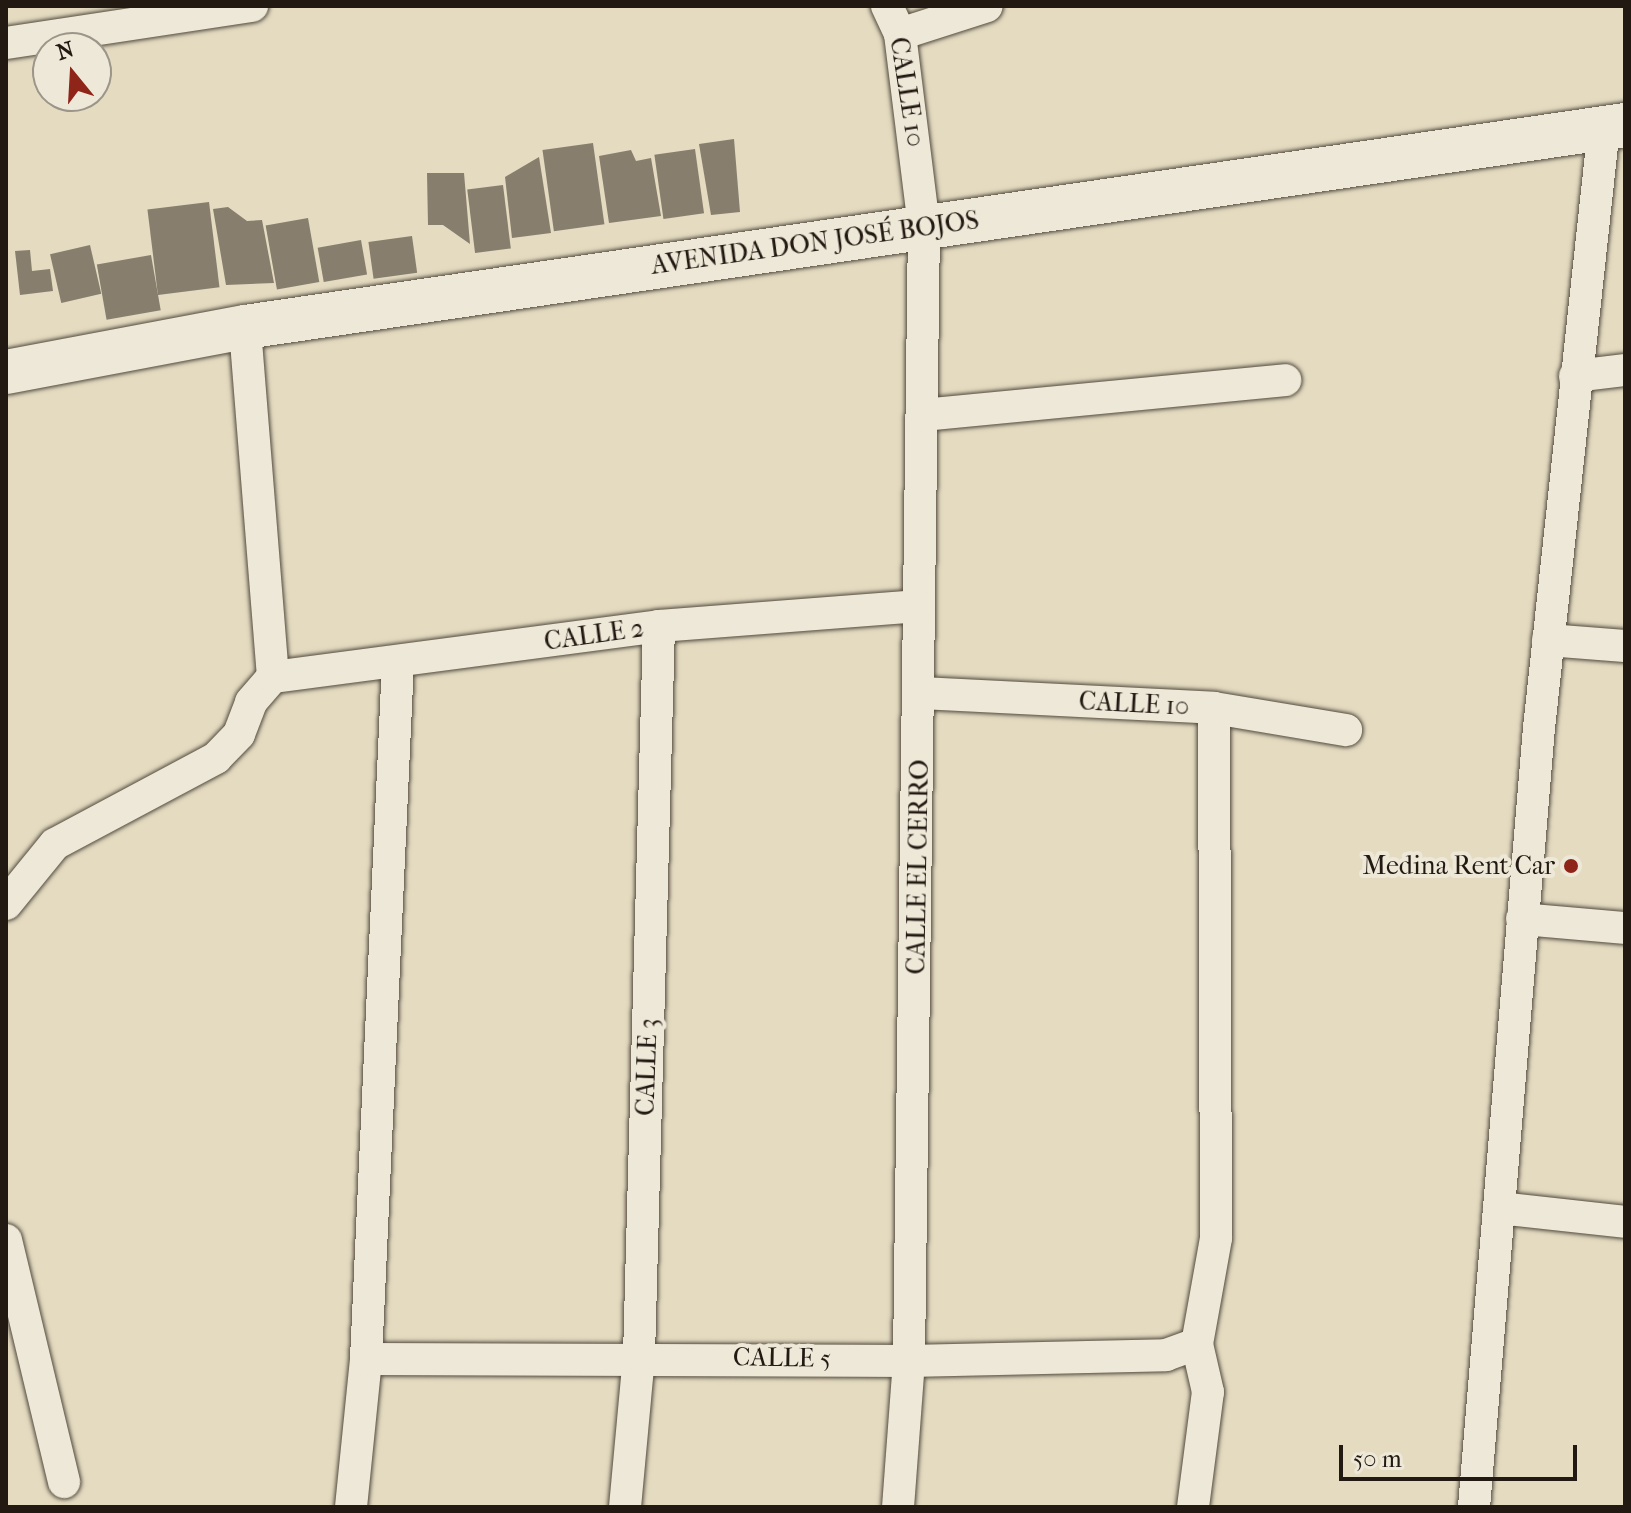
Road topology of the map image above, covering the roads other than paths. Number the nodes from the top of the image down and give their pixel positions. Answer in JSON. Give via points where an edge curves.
{"nodes":[{"id":1,"x":252,"y":6,"type":"edge"},
{"id":2,"x":987,"y":6,"type":"edge"},
{"id":3,"x":894,"y":20,"type":"edge"},
{"id":4,"x":6,"y":43,"type":"edge"},
{"id":5,"x":1614,"y":126,"type":"edge"},
{"id":6,"x":924,"y":227,"type":"junction"},
{"id":7,"x":245,"y":327,"type":"junction"},
{"id":8,"x":1625,"y":370,"type":"edge"},
{"id":9,"x":6,"y":372,"type":"edge"},
{"id":10,"x":1575,"y":376,"type":"junction"},
{"id":11,"x":1285,"y":380,"type":"dead end"},
{"id":12,"x":923,"y":415,"type":"junction"},
{"id":13,"x":916,"y":606,"type":"junction"},
{"id":14,"x":659,"y":626,"type":"junction"},
{"id":15,"x":1548,"y":640,"type":"junction"},
{"id":16,"x":1625,"y":646,"type":"edge"},
{"id":17,"x":398,"y":662,"type":"junction"},
{"id":18,"x":273,"y":677,"type":"junction"},
{"id":19,"x":921,"y":693,"type":"junction"},
{"id":20,"x":1214,"y":708,"type":"junction"},
{"id":21,"x":1346,"y":730,"type":"dead end"},
{"id":22,"x":6,"y":904,"type":"edge"},
{"id":23,"x":1522,"y":919,"type":"junction"},
{"id":24,"x":1625,"y":928,"type":"edge"},
{"id":25,"x":1499,"y":1208,"type":"junction"},
{"id":26,"x":1625,"y":1222,"type":"edge"},
{"id":27,"x":6,"y":1240,"type":"edge"},
{"id":28,"x":1197,"y":1344,"type":"junction"},
{"id":29,"x":639,"y":1356,"type":"junction"},
{"id":30,"x":366,"y":1359,"type":"junction"},
{"id":31,"x":909,"y":1361,"type":"junction"},
{"id":32,"x":64,"y":1482,"type":"dead end"},
{"id":33,"x":351,"y":1507,"type":"edge"},
{"id":34,"x":625,"y":1507,"type":"edge"},
{"id":35,"x":898,"y":1507,"type":"edge"},
{"id":36,"x":1193,"y":1507,"type":"edge"},
{"id":37,"x":1474,"y":1507,"type":"edge"}],
"edges":[{"from":1,"to":4,"type":"street"},
{"from":2,"to":3,"type":"street"},
{"from":3,"to":6,"type":"street","name":"CALLE 10"},
{"from":5,"to":6,"type":"street","name":"AVENIDA DON JOSÉ BOJOS"},
{"from":5,"to":10,"type":"street"},
{"from":6,"to":7,"type":"street","name":"AVENIDA DON JOSÉ BOJOS"},
{"from":6,"to":12,"type":"street","name":"CALLE EL CERRO"},
{"from":7,"to":9,"type":"street","name":"AVENIDA DON JOSÉ BOJOS"},
{"from":7,"to":18,"type":"street"},
{"from":8,"to":10,"type":"street"},
{"from":10,"to":15,"type":"street"},
{"from":11,"to":12,"type":"street"},
{"from":12,"to":13,"type":"street","name":"CALLE EL CERRO"},
{"from":13,"to":14,"type":"street","name":"CALLE 2"},
{"from":13,"to":19,"type":"street","name":"CALLE EL CERRO"},
{"from":14,"to":17,"type":"street","name":"CALLE 2"},
{"from":14,"to":29,"type":"street","name":"CALLE 3"},
{"from":15,"to":16,"type":"street"},
{"from":15,"to":23,"type":"street"},
{"from":17,"to":18,"type":"street","name":"CALLE 2"},
{"from":17,"to":30,"type":"street"},
{"from":18,"to":22,"type":"street","via":[[251,702],[239,734],[216,758],[55,844]]},
{"from":19,"to":20,"type":"street","name":"CALLE 10"},
{"from":19,"to":31,"type":"street","name":"CALLE EL CERRO"},
{"from":20,"to":21,"type":"street","name":"CALLE 10"},
{"from":20,"to":28,"type":"street","via":[[1216,1238]]},
{"from":23,"to":24,"type":"street"},
{"from":23,"to":25,"type":"street"},
{"from":25,"to":26,"type":"street"},
{"from":25,"to":37,"type":"street"},
{"from":27,"to":32,"type":"street"},
{"from":28,"to":31,"type":"street","name":"CALLE 5","via":[[1166,1355]]},
{"from":28,"to":36,"type":"street","via":[[1208,1392]]},
{"from":29,"to":30,"type":"street","name":"CALLE 5"},
{"from":29,"to":31,"type":"street","name":"CALLE 5"},
{"from":29,"to":34,"type":"street","name":"CALLE 3"},
{"from":30,"to":33,"type":"street"},
{"from":31,"to":35,"type":"street","name":"CALLE EL CERRO"}]}
